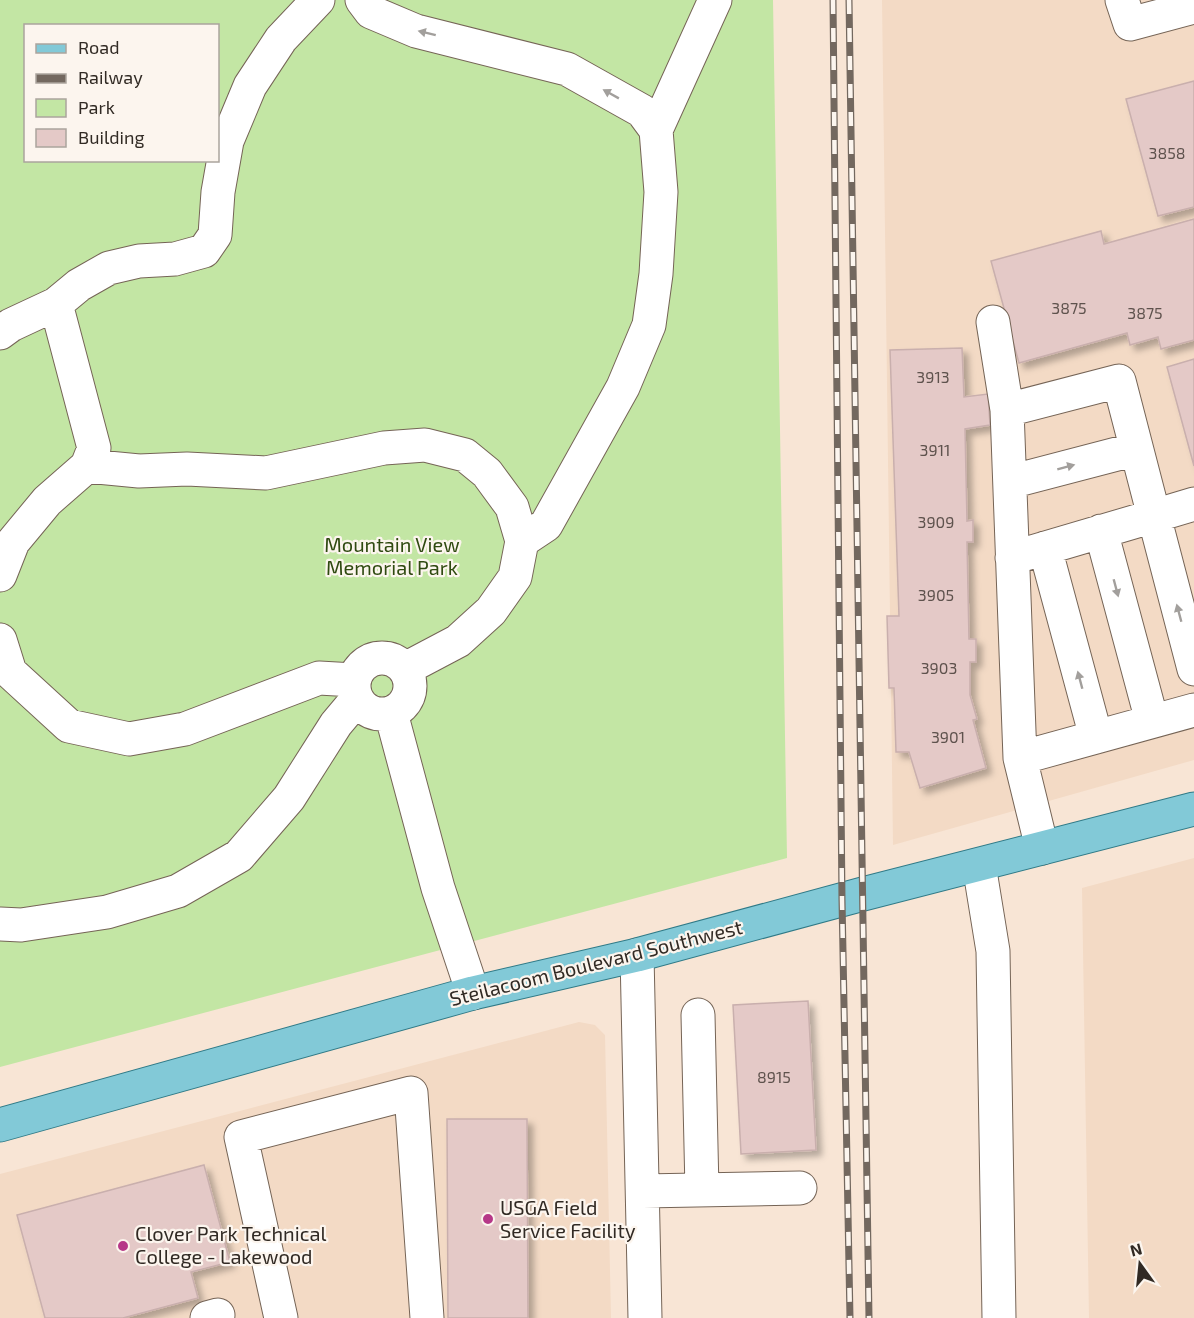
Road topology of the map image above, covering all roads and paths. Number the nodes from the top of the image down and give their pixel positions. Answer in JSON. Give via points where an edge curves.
{"nodes":[{"id":1,"x":318,"y":0,"type":"edge"},
{"id":2,"x":362,"y":0,"type":"edge"},
{"id":3,"x":715,"y":0,"type":"edge"},
{"id":4,"x":1194,"y":7,"type":"edge"},
{"id":5,"x":1126,"y":12,"type":"edge"},
{"id":6,"x":656,"y":130,"type":"junction"},
{"id":7,"x":56,"y":304,"type":"junction"},
{"id":8,"x":993,"y":322,"type":"dead end"},
{"id":9,"x":0,"y":333,"type":"edge"},
{"id":10,"x":1007,"y":410,"type":"junction"},
{"id":11,"x":1136,"y":449,"type":"junction"},
{"id":12,"x":87,"y":466,"type":"junction"},
{"id":13,"x":1010,"y":482,"type":"junction"},
{"id":14,"x":1194,"y":504,"type":"edge"},
{"id":15,"x":1154,"y":516,"type":"junction"},
{"id":16,"x":1101,"y":531,"type":"junction"},
{"id":17,"x":522,"y":541,"type":"junction"},
{"id":18,"x":1045,"y":548,"type":"junction"},
{"id":19,"x":1012,"y":558,"type":"junction"},
{"id":20,"x":0,"y":575,"type":"edge"},
{"id":21,"x":0,"y":640,"type":"edge"},
{"id":22,"x":405,"y":669,"type":"junction"},
{"id":23,"x":1194,"y":669,"type":"edge"},
{"id":24,"x":5,"y":676,"type":"edge"},
{"id":25,"x":356,"y":690,"type":"junction"},
{"id":26,"x":1194,"y":710,"type":"edge"},
{"id":27,"x":391,"y":713,"type":"junction"},
{"id":28,"x":1152,"y":721,"type":"junction"},
{"id":29,"x":1096,"y":737,"type":"junction"},
{"id":30,"x":1020,"y":758,"type":"junction"},
{"id":31,"x":1194,"y":809,"type":"edge"},
{"id":32,"x":1042,"y":848,"type":"junction"},
{"id":33,"x":979,"y":865,"type":"junction"},
{"id":34,"x":0,"y":924,"type":"edge"},
{"id":35,"x":637,"y":955,"type":"junction"},
{"id":36,"x":473,"y":993,"type":"junction"},
{"id":37,"x":698,"y":1015,"type":"dead end"},
{"id":38,"x":0,"y":1125,"type":"edge"},
{"id":39,"x":800,"y":1188,"type":"dead end"},
{"id":40,"x":702,"y":1190,"type":"junction"},
{"id":41,"x":643,"y":1191,"type":"junction"},
{"id":42,"x":281,"y":1318,"type":"edge"},
{"id":43,"x":427,"y":1318,"type":"edge"},
{"id":44,"x":645,"y":1318,"type":"edge"},
{"id":45,"x":999,"y":1318,"type":"edge"}],
"edges":[{"from":1,"to":7,"type":"street","via":[[281,39],[250,86],[227,141],[215,235],[204,251],[109,268]]},
{"from":6,"to":2,"type":"street","one_way":true,"via":[[642,111],[567,69],[416,30],[370,12]]},
{"from":3,"to":6,"type":"street"},
{"from":4,"to":5,"type":"street"},
{"from":6,"to":17,"type":"street","via":[[661,192],[649,325],[623,387],[546,525]]},
{"from":7,"to":9,"type":"street"},
{"from":7,"to":12,"type":"street","via":[[94,448]]},
{"from":8,"to":10,"type":"street"},
{"from":10,"to":11,"type":"street","via":[[1119,381]]},
{"from":10,"to":13,"type":"street"},
{"from":13,"to":11,"type":"street","one_way":true},
{"from":11,"to":15,"type":"street"},
{"from":12,"to":17,"type":"street","via":[[266,473],[384,448],[425,445],[465,455],[487,473],[512,507]]},
{"from":12,"to":20,"type":"street","via":[[47,501],[13,542]]},
{"from":13,"to":19,"type":"street"},
{"from":14,"to":15,"type":"street"},
{"from":15,"to":16,"type":"street"},
{"from":23,"to":15,"type":"street","one_way":true},
{"from":16,"to":18,"type":"street"},
{"from":16,"to":28,"type":"street","one_way":true},
{"from":17,"to":22,"type":"street","via":[[515,577],[491,611],[459,641]]},
{"from":18,"to":19,"type":"street"},
{"from":29,"to":18,"type":"street","one_way":true},
{"from":19,"to":30,"type":"street"},
{"from":21,"to":24,"type":"street"},
{"from":22,"to":25,"type":"street","via":[[395,660],[375,658],[358,671]]},
{"from":22,"to":27,"type":"street","via":[[410,692],[400,708]]},
{"from":24,"to":25,"type":"street","via":[[69,726],[129,739],[185,729],[319,678]]},
{"from":25,"to":27,"type":"street","via":[[371,712]]},
{"from":25,"to":34,"type":"street","via":[[289,798],[238,856],[178,891],[107,912],[21,925]]},
{"from":26,"to":28,"type":"street"},
{"from":27,"to":36,"type":"street","via":[[438,888]]},
{"from":28,"to":29,"type":"street"},
{"from":29,"to":30,"type":"street"},
{"from":30,"to":32,"type":"street"},
{"from":31,"to":32,"type":"main road","name":"Steilacoom Boulevard Southwest"},
{"from":32,"to":33,"type":"main road","name":"Steilacoom Boulevard Southwest"},
{"from":33,"to":35,"type":"main road","name":"Steilacoom Boulevard Southwest"},
{"from":33,"to":45,"type":"street","via":[[993,951]]},
{"from":35,"to":36,"type":"main road","name":"Steilacoom Boulevard Southwest"},
{"from":35,"to":41,"type":"street"},
{"from":36,"to":38,"type":"main road","name":"Steilacoom Boulevard Southwest"},
{"from":37,"to":40,"type":"street"},
{"from":39,"to":40,"type":"street"},
{"from":40,"to":41,"type":"street"},
{"from":41,"to":44,"type":"street"},
{"from":42,"to":43,"type":"street","via":[[241,1137],[411,1093]]}]}
